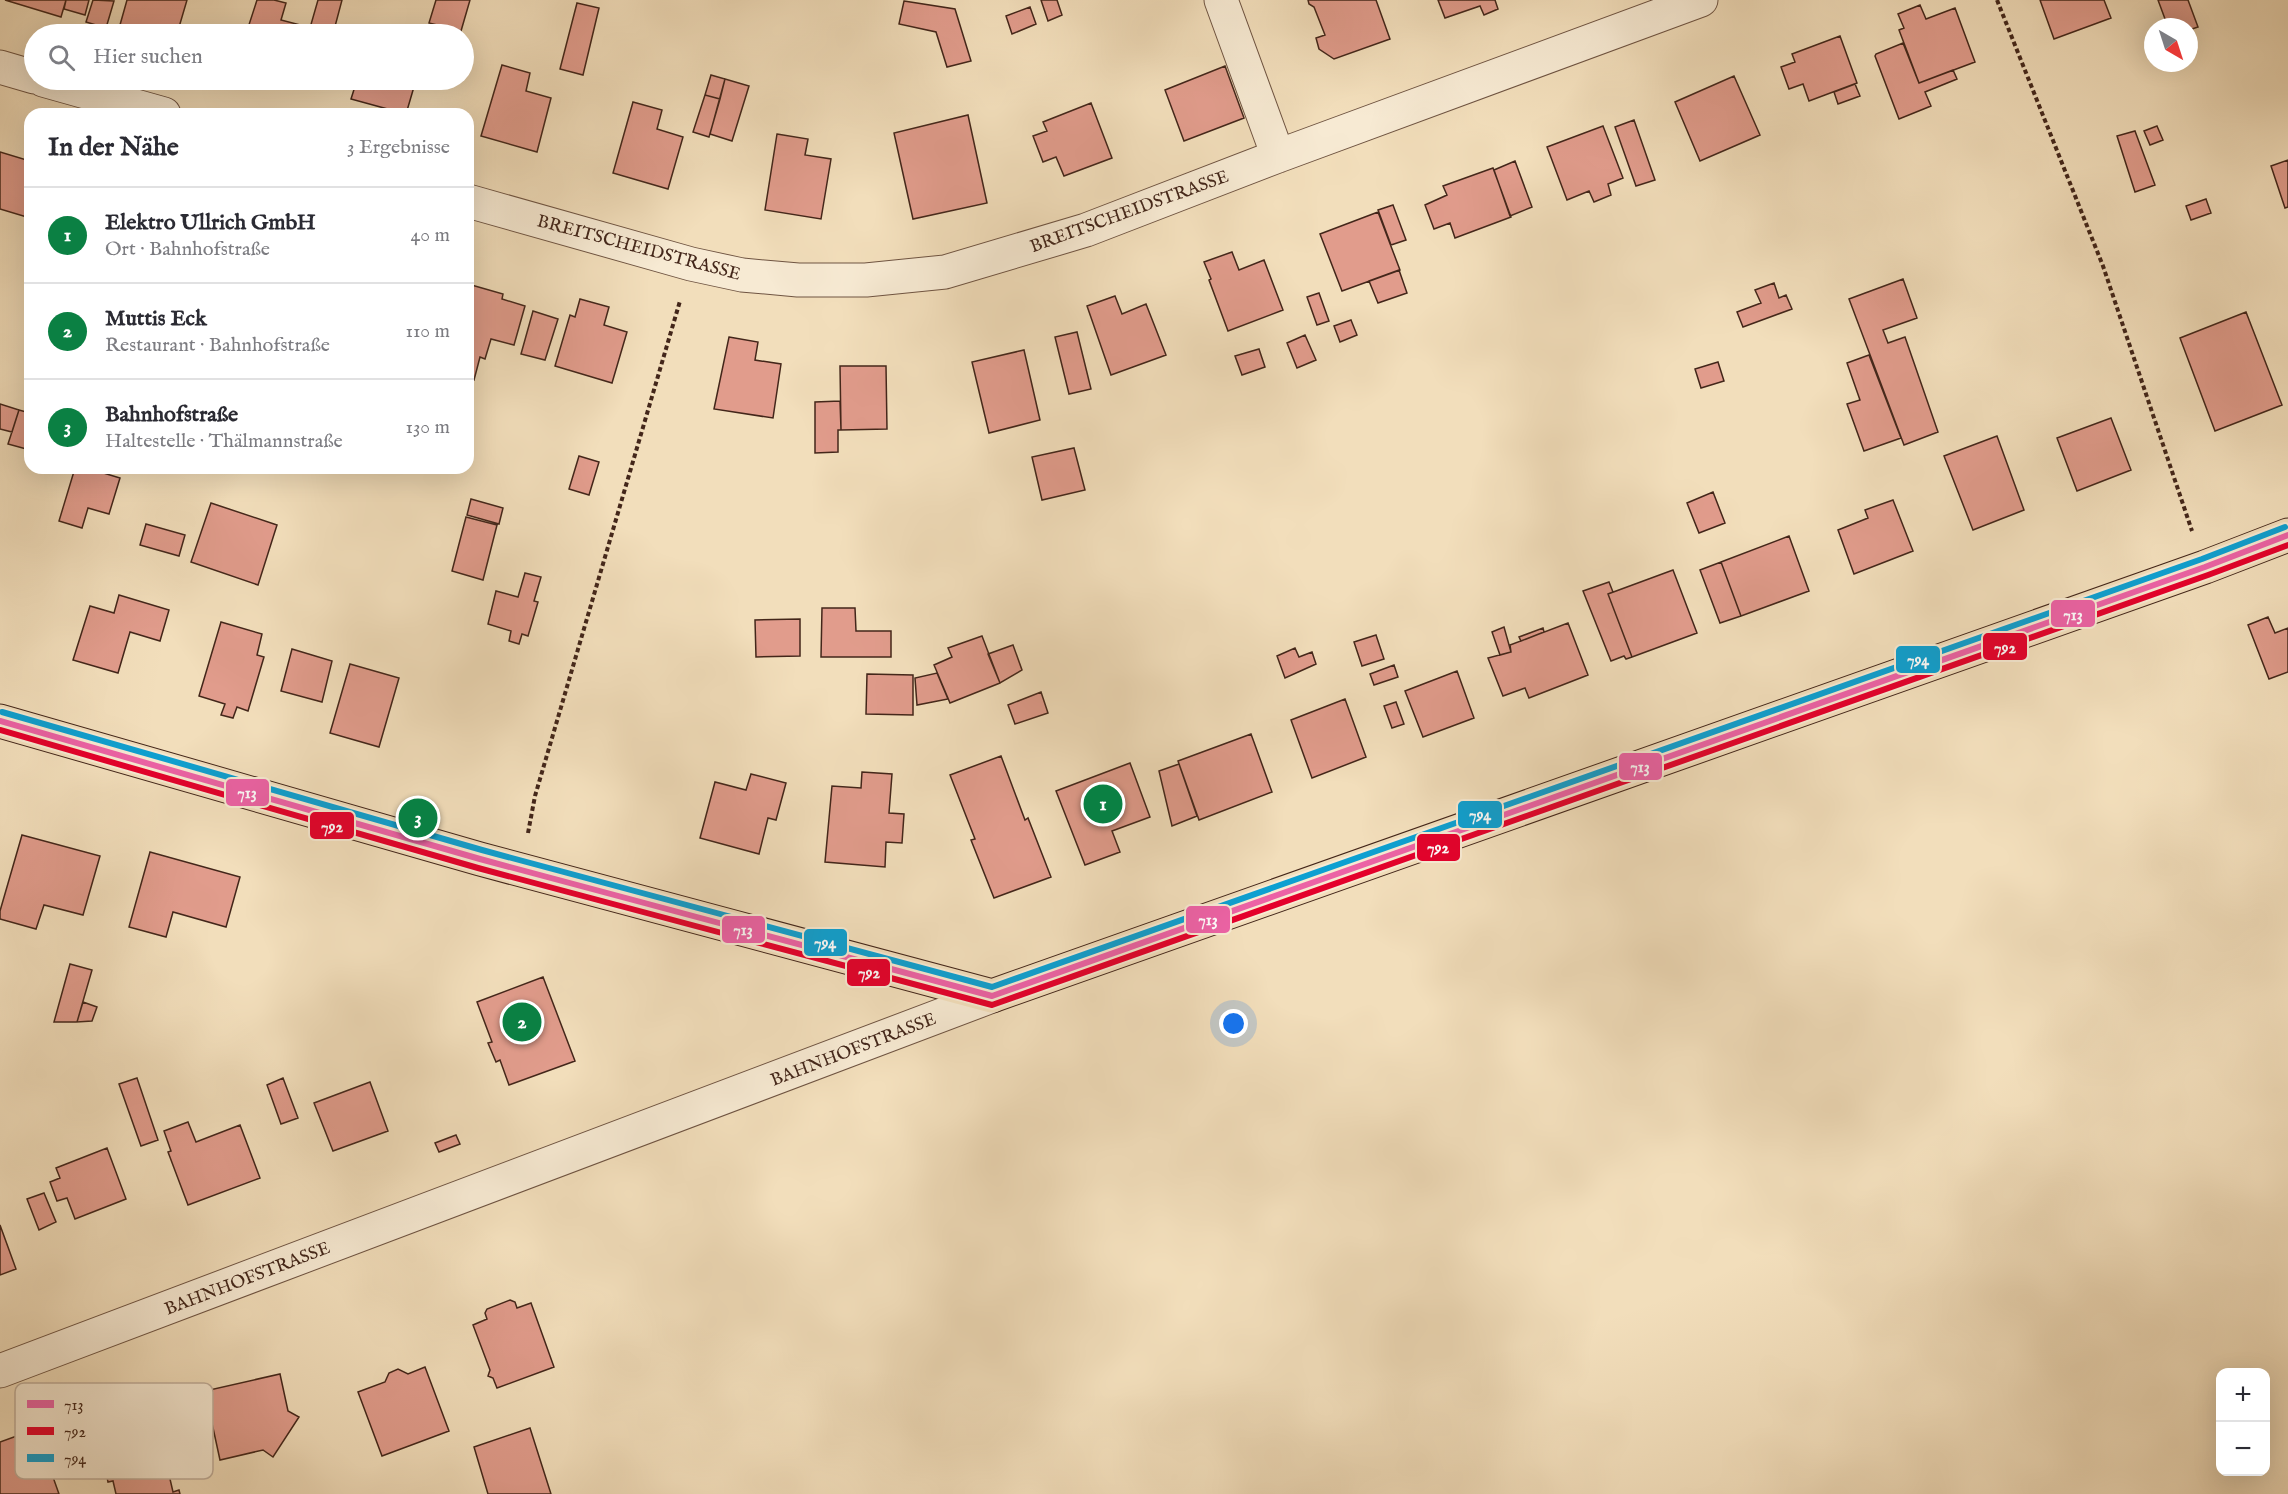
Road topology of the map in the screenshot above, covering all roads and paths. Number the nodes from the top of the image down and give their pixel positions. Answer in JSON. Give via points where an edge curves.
{"nodes":[{"id":1,"x":1221,"y":0,"type":"edge"},
{"id":2,"x":1701,"y":0,"type":"edge"},
{"id":3,"x":1997,"y":0,"type":"edge"},
{"id":4,"x":0,"y":67,"type":"edge"},
{"id":5,"x":24,"y":74,"type":"edge"},
{"id":6,"x":79,"y":90,"type":"edge"},
{"id":7,"x":143,"y":108,"type":"edge"},
{"id":8,"x":1278,"y":156,"type":"junction"},
{"id":9,"x":474,"y":203,"type":"edge"},
{"id":10,"x":691,"y":264,"type":"junction"},
{"id":11,"x":2288,"y":535,"type":"edge"},
{"id":12,"x":2205,"y":567,"type":"junction"},
{"id":13,"x":0,"y":721,"type":"edge"},
{"id":14,"x":519,"y":868,"type":"junction"},
{"id":15,"x":992,"y":996,"type":"junction"},
{"id":16,"x":0,"y":1371,"type":"edge"}],
"edges":[{"from":1,"to":8,"type":"street"},
{"from":2,"to":8,"type":"street","name":"BREITSCHEIDSTRASSE"},
{"from":3,"to":12,"type":"path","via":[[2103,266]]},
{"from":4,"to":5,"type":"street"},
{"from":6,"to":7,"type":"street"},
{"from":8,"to":10,"type":"street","name":"BREITSCHEIDSTRASSE","via":[[1086,230],[945,272],[866,280],[798,280],[742,276]]},
{"from":9,"to":10,"type":"street","name":"BREITSCHEIDSTRASSE"},
{"from":10,"to":14,"type":"path","via":[[544,762]]},
{"from":11,"to":12,"type":"main road","name":"BAHNHOFSTRASSE"},
{"from":12,"to":15,"type":"main road","name":"BAHNHOFSTRASSE"},
{"from":13,"to":14,"type":"main road"},
{"from":14,"to":15,"type":"main road"},
{"from":15,"to":16,"type":"street","name":"BAHNHOFSTRASSE"}]}
